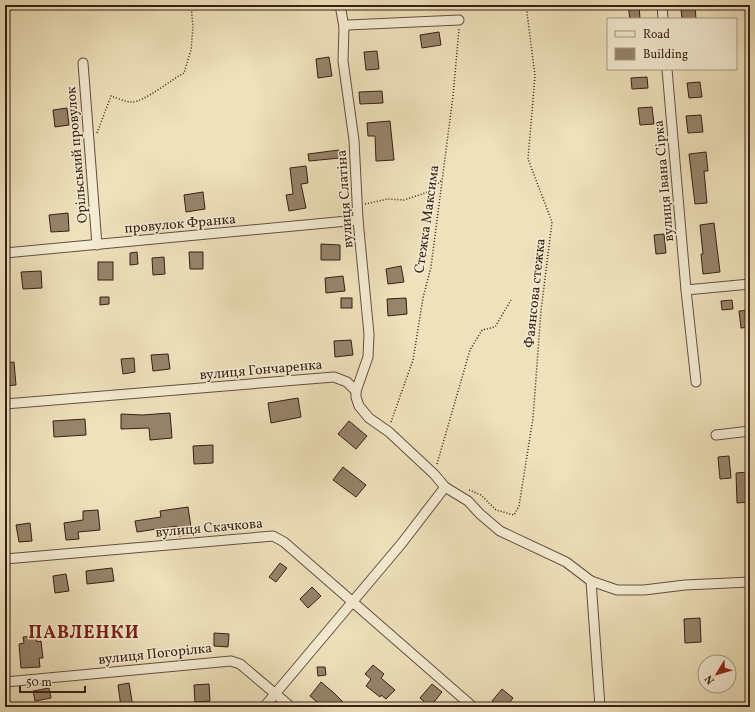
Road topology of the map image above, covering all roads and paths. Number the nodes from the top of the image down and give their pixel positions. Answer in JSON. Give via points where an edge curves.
{"nodes":[{"id":1,"x":191,"y":5,"type":"edge"},
{"id":2,"x":340,"y":5,"type":"edge"},
{"id":3,"x":460,"y":5,"type":"edge"},
{"id":4,"x":526,"y":5,"type":"edge"},
{"id":5,"x":662,"y":5,"type":"edge"},
{"id":6,"x":663,"y":18,"type":"edge"},
{"id":7,"x":459,"y":20,"type":"junction"},
{"id":8,"x":344,"y":27,"type":"junction"},
{"id":9,"x":83,"y":63,"type":"dead end"},
{"id":10,"x":667,"y":70,"type":"edge"},
{"id":11,"x":95,"y":138,"type":"dead end"},
{"id":12,"x":443,"y":179,"type":"junction"},
{"id":13,"x":357,"y":209,"type":"junction"},
{"id":14,"x":358,"y":220,"type":"junction"},
{"id":15,"x":97,"y":245,"type":"junction"},
{"id":16,"x":5,"y":253,"type":"edge"},
{"id":17,"x":750,"y":284,"type":"edge"},
{"id":18,"x":686,"y":290,"type":"junction"},
{"id":19,"x":511,"y":300,"type":"dead end"},
{"id":20,"x":696,"y":382,"type":"dead end"},
{"id":21,"x":356,"y":391,"type":"junction"},
{"id":22,"x":5,"y":404,"type":"edge"},
{"id":23,"x":389,"y":432,"type":"junction"},
{"id":24,"x":750,"y":432,"type":"edge"},
{"id":25,"x":716,"y":435,"type":"dead end"},
{"id":26,"x":434,"y":474,"type":"junction"},
{"id":27,"x":448,"y":489,"type":"junction"},
{"id":28,"x":5,"y":559,"type":"edge"},
{"id":29,"x":591,"y":581,"type":"junction"},
{"id":30,"x":750,"y":582,"type":"edge"},
{"id":31,"x":351,"y":602,"type":"junction"},
{"id":32,"x":5,"y":682,"type":"edge"},
{"id":33,"x":275,"y":693,"type":"junction"},
{"id":34,"x":264,"y":707,"type":"edge"},
{"id":35,"x":291,"y":707,"type":"edge"},
{"id":36,"x":473,"y":707,"type":"edge"},
{"id":37,"x":600,"y":707,"type":"edge"}],
"edges":[{"from":1,"to":11,"type":"path","via":[[191,50],[184,73],[150,96],[133,102],[111,96]]},
{"from":2,"to":8,"type":"street","name":"вулиця Слатіна"},
{"from":3,"to":7,"type":"path","name":"Стежка Максима"},
{"from":4,"to":27,"type":"path","name":"Фаянсова стежка","via":[[535,76],[528,158],[552,222],[541,311],[533,418],[519,506],[514,515],[496,510],[481,495],[463,488]]},
{"from":5,"to":6,"type":"street"},
{"from":7,"to":8,"type":"street"},
{"from":7,"to":12,"type":"path","name":"Стежка Максима"},
{"from":8,"to":13,"type":"street","name":"вулиця Слатіна","via":[[343,61],[354,140]]},
{"from":9,"to":15,"type":"street","name":"Орільський провулок"},
{"from":10,"to":18,"type":"street","name":"вулиця Івана Сірка"},
{"from":12,"to":13,"type":"path","via":[[428,192],[404,200],[388,198],[366,203]]},
{"from":12,"to":23,"type":"path","name":"Стежка Максима","via":[[431,267],[422,298],[413,360]]},
{"from":13,"to":14,"type":"street","name":"вулиця Слатіна"},
{"from":14,"to":15,"type":"street","name":"провулок Франка"},
{"from":14,"to":21,"type":"street","name":"вулиця Слатіна","via":[[370,346]]},
{"from":15,"to":16,"type":"street","name":"провулок Франка"},
{"from":17,"to":18,"type":"street"},
{"from":18,"to":20,"type":"street","name":"вулиця Івана Сірка"},
{"from":19,"to":26,"type":"path","via":[[495,327],[482,330],[470,350]]},
{"from":21,"to":22,"type":"street","name":"вулиця Гончаренка","via":[[347,382],[334,377]]},
{"from":21,"to":23,"type":"street","via":[[359,406],[369,418]]},
{"from":23,"to":26,"type":"street"},
{"from":24,"to":25,"type":"street"},
{"from":26,"to":27,"type":"street"},
{"from":27,"to":29,"type":"street","via":[[468,500],[480,514],[500,530],[566,562]]},
{"from":27,"to":31,"type":"street"},
{"from":28,"to":31,"type":"street","name":"вулиця Скачкова","via":[[273,536],[284,542]]},
{"from":29,"to":30,"type":"street","via":[[617,590]]},
{"from":29,"to":37,"type":"street"},
{"from":31,"to":33,"type":"street"},
{"from":31,"to":36,"type":"street","name":"вулиця Скачкова"},
{"from":32,"to":33,"type":"street","name":"вулиця Погорілка","via":[[230,661],[240,664]]},
{"from":33,"to":34,"type":"street"},
{"from":33,"to":35,"type":"street","name":"вулиця Погорілка"}]}
